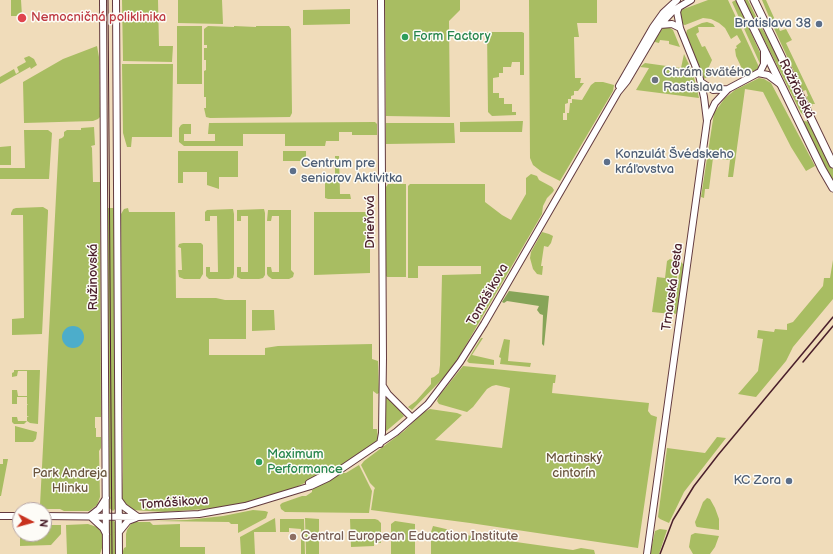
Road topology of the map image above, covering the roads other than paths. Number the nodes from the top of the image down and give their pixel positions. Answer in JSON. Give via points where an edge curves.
{"nodes":[{"id":1,"x":103,"y":0,"type":"edge"},
{"id":2,"x":116,"y":0,"type":"edge"},
{"id":3,"x":381,"y":0,"type":"edge"},
{"id":4,"x":691,"y":0,"type":"edge"},
{"id":5,"x":740,"y":0,"type":"edge"},
{"id":6,"x":754,"y":0,"type":"edge"},
{"id":7,"x":678,"y":3,"type":"edge"},
{"id":8,"x":660,"y":25,"type":"junction"},
{"id":9,"x":680,"y":28,"type":"junction"},
{"id":10,"x":764,"y":51,"type":"junction"},
{"id":11,"x":758,"y":73,"type":"junction"},
{"id":12,"x":701,"y":82,"type":"junction"},
{"id":13,"x":780,"y":84,"type":"junction"},
{"id":14,"x":728,"y":89,"type":"junction"},
{"id":15,"x":618,"y":92,"type":"junction"},
{"id":16,"x":707,"y":121,"type":"junction"},
{"id":17,"x":833,"y":164,"type":"edge"},
{"id":18,"x":833,"y":188,"type":"edge"},
{"id":19,"x":383,"y":386,"type":"junction"},
{"id":20,"x":412,"y":418,"type":"junction"},
{"id":21,"x":380,"y":444,"type":"junction"},
{"id":22,"x":106,"y":498,"type":"junction"},
{"id":23,"x":119,"y":500,"type":"junction"},
{"id":24,"x":0,"y":516,"type":"edge"},
{"id":25,"x":12,"y":516,"type":"edge"},
{"id":26,"x":52,"y":516,"type":"edge"},
{"id":27,"x":90,"y":516,"type":"junction"},
{"id":28,"x":106,"y":516,"type":"junction"},
{"id":29,"x":120,"y":516,"type":"junction"},
{"id":30,"x":138,"y":517,"type":"junction"},
{"id":31,"x":119,"y":532,"type":"junction"},
{"id":32,"x":106,"y":536,"type":"junction"},
{"id":33,"x":106,"y":554,"type":"edge"},
{"id":34,"x":119,"y":554,"type":"edge"},
{"id":35,"x":648,"y":554,"type":"edge"}],
"edges":[{"from":1,"to":22,"type":"main road","name":"Ružinovská"},
{"from":2,"to":23,"type":"main road","name":"Ružinovská"},
{"from":3,"to":19,"type":"main road","name":"Drieňová"},
{"from":4,"to":7,"type":"main road","name":"Tomášikova"},
{"from":5,"to":10,"type":"main road","name":"Rožňavská"},
{"from":6,"to":17,"type":"main road","name":"Rožňavská"},
{"from":7,"to":8,"type":"main road","name":"Tomášikova"},
{"from":7,"to":9,"type":"main road","name":"Trnavská cesta"},
{"from":7,"to":15,"type":"main road","name":"Tomášikova","via":[[663,13],[653,27]]},
{"from":8,"to":9,"type":"main road","via":[[672,24]]},
{"from":8,"to":15,"type":"main road","name":"Tomášikova"},
{"from":9,"to":12,"type":"main road","name":"Trnavská cesta"},
{"from":10,"to":11,"type":"main road","via":[[764,64]]},
{"from":10,"to":13,"type":"main road","name":"Rožňavská"},
{"from":11,"to":13,"type":"main road","via":[[768,75]]},
{"from":11,"to":14,"type":"main road"},
{"from":12,"to":14,"type":"main road","via":[[713,90]]},
{"from":12,"to":16,"type":"main road","name":"Trnavská cesta"},
{"from":13,"to":18,"type":"main road","name":"Rožňavská"},
{"from":14,"to":16,"type":"main road","via":[[715,103]]},
{"from":15,"to":20,"type":"main road","name":"Tomášikova","via":[[478,334],[428,404]]},
{"from":16,"to":35,"type":"main road","name":"Trnavská cesta"},
{"from":19,"to":20,"type":"main road"},
{"from":19,"to":21,"type":"main road","name":"Drieňová"},
{"from":20,"to":21,"type":"main road","name":"Tomášikova"},
{"from":21,"to":30,"type":"main road","name":"Tomášikova","via":[[303,488],[263,501],[214,512]]},
{"from":22,"to":27,"type":"main road","via":[[99,509]]},
{"from":22,"to":28,"type":"main road","name":"Ružinovská"},
{"from":23,"to":29,"type":"main road","name":"Ružinovská"},
{"from":23,"to":30,"type":"main road"},
{"from":24,"to":25,"type":"main road"},
{"from":26,"to":27,"type":"main road","name":"Tomášikova"},
{"from":27,"to":28,"type":"main road","name":"Tomášikova"},
{"from":27,"to":32,"type":"main road","via":[[104,528]]},
{"from":28,"to":29,"type":"main road","name":"Tomášikova"},
{"from":28,"to":32,"type":"main road","name":"Ružinovská"},
{"from":29,"to":30,"type":"main road","name":"Tomášikova"},
{"from":29,"to":31,"type":"main road","name":"Ružinovská"},
{"from":30,"to":31,"type":"main road","via":[[128,521]]},
{"from":31,"to":34,"type":"main road","name":"Ružinovská"},
{"from":32,"to":33,"type":"main road","name":"Ružinovská"}]}
